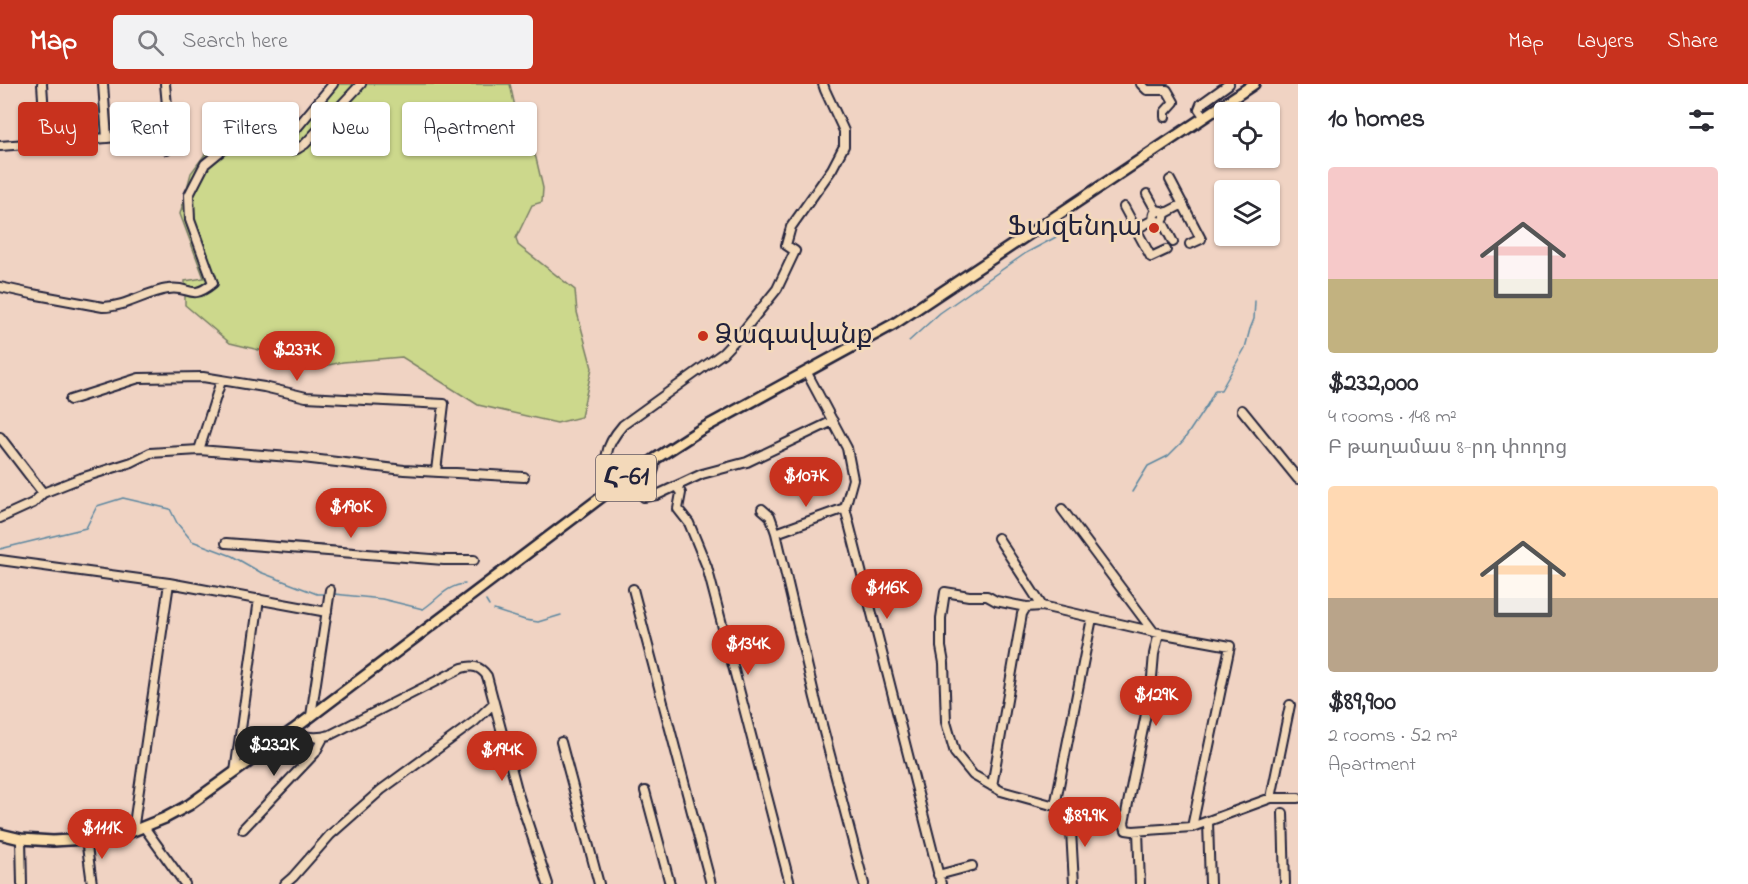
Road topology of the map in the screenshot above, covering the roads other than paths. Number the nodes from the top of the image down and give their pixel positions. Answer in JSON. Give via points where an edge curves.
{"nodes":[{"id":1,"x":42,"y":84,"type":"edge"},
{"id":2,"x":103,"y":84,"type":"edge"},
{"id":3,"x":165,"y":84,"type":"edge"},
{"id":4,"x":333,"y":84,"type":"edge"},
{"id":5,"x":361,"y":84,"type":"edge"},
{"id":6,"x":824,"y":84,"type":"edge"},
{"id":7,"x":1141,"y":84,"type":"edge"},
{"id":8,"x":1229,"y":84,"type":"edge"},
{"id":9,"x":1254,"y":84,"type":"edge"},
{"id":10,"x":43,"y":102,"type":"edge"},
{"id":11,"x":167,"y":102,"type":"edge"},
{"id":12,"x":1204,"y":116,"type":"junction"},
{"id":13,"x":1165,"y":117,"type":"dead end"},
{"id":14,"x":299,"y":125,"type":"edge"},
{"id":15,"x":107,"y":138,"type":"junction"},
{"id":16,"x":110,"y":138,"type":"edge"},
{"id":17,"x":98,"y":139,"type":"edge"},
{"id":18,"x":18,"y":144,"type":"edge"},
{"id":19,"x":0,"y":146,"type":"edge"},
{"id":20,"x":299,"y":148,"type":"edge"},
{"id":21,"x":215,"y":156,"type":"edge"},
{"id":22,"x":1170,"y":180,"type":"dead end"},
{"id":23,"x":1147,"y":194,"type":"dead end"},
{"id":24,"x":1183,"y":204,"type":"junction"},
{"id":25,"x":1124,"y":207,"type":"dead end"},
{"id":26,"x":1159,"y":216,"type":"junction"},
{"id":27,"x":1136,"y":229,"type":"junction"},
{"id":28,"x":1173,"y":242,"type":"dead end"},
{"id":29,"x":1190,"y":244,"type":"dead end"},
{"id":30,"x":1166,"y":250,"type":"dead end"},
{"id":31,"x":0,"y":287,"type":"edge"},
{"id":32,"x":807,"y":373,"type":"junction"},
{"id":33,"x":221,"y":381,"type":"junction"},
{"id":34,"x":70,"y":400,"type":"dead end"},
{"id":35,"x":1242,"y":410,"type":"dead end"},
{"id":36,"x":833,"y":421,"type":"junction"},
{"id":37,"x":0,"y":437,"type":"edge"},
{"id":38,"x":199,"y":450,"type":"junction"},
{"id":39,"x":655,"y":459,"type":"junction"},
{"id":40,"x":436,"y":471,"type":"junction"},
{"id":41,"x":524,"y":477,"type":"dead end"},
{"id":42,"x":1298,"y":479,"type":"edge"},
{"id":43,"x":676,"y":486,"type":"junction"},
{"id":44,"x":612,"y":489,"type":"junction"},
{"id":45,"x":43,"y":493,"type":"junction"},
{"id":46,"x":845,"y":508,"type":"junction"},
{"id":47,"x":762,"y":509,"type":"dead end"},
{"id":48,"x":1062,"y":509,"type":"dead end"},
{"id":49,"x":0,"y":518,"type":"edge"},
{"id":50,"x":776,"y":533,"type":"junction"},
{"id":51,"x":998,"y":538,"type":"dead end"},
{"id":52,"x":226,"y":543,"type":"dead end"},
{"id":53,"x":0,"y":560,"type":"edge"},
{"id":54,"x":474,"y":560,"type":"dead end"},
{"id":55,"x":169,"y":583,"type":"junction"},
{"id":56,"x":633,"y":589,"type":"dead end"},
{"id":57,"x":330,"y":590,"type":"dead end"},
{"id":58,"x":259,"y":599,"type":"junction"},
{"id":59,"x":1042,"y":606,"type":"junction"},
{"id":60,"x":1026,"y":607,"type":"junction"},
{"id":61,"x":327,"y":612,"type":"junction"},
{"id":62,"x":1092,"y":618,"type":"junction"},
{"id":63,"x":1156,"y":632,"type":"junction"},
{"id":64,"x":494,"y":703,"type":"junction"},
{"id":65,"x":1290,"y":705,"type":"dead end"},
{"id":66,"x":311,"y":716,"type":"junction"},
{"id":67,"x":293,"y":730,"type":"junction"},
{"id":68,"x":323,"y":738,"type":"junction"},
{"id":69,"x":561,"y":742,"type":"dead end"},
{"id":70,"x":235,"y":772,"type":"junction"},
{"id":71,"x":992,"y":786,"type":"junction"},
{"id":72,"x":645,"y":791,"type":"dead end"},
{"id":73,"x":1271,"y":798,"type":"junction"},
{"id":74,"x":1298,"y":798,"type":"edge"},
{"id":75,"x":1055,"y":806,"type":"junction"},
{"id":76,"x":1282,"y":813,"type":"dead end"},
{"id":77,"x":1208,"y":822,"type":"junction"},
{"id":78,"x":144,"y":827,"type":"junction"},
{"id":79,"x":1192,"y":827,"type":"junction"},
{"id":80,"x":243,"y":829,"type":"dead end"},
{"id":81,"x":134,"y":831,"type":"junction"},
{"id":82,"x":1138,"y":831,"type":"junction"},
{"id":83,"x":0,"y":834,"type":"edge"},
{"id":84,"x":21,"y":839,"type":"junction"},
{"id":85,"x":86,"y":839,"type":"junction"},
{"id":86,"x":972,"y":866,"type":"dead end"},
{"id":87,"x":938,"y":875,"type":"junction"},
{"id":88,"x":22,"y":884,"type":"edge"},
{"id":89,"x":92,"y":884,"type":"edge"},
{"id":90,"x":185,"y":884,"type":"edge"},
{"id":91,"x":285,"y":884,"type":"edge"},
{"id":92,"x":548,"y":884,"type":"edge"},
{"id":93,"x":599,"y":884,"type":"edge"},
{"id":94,"x":669,"y":884,"type":"edge"},
{"id":95,"x":711,"y":884,"type":"edge"},
{"id":96,"x":790,"y":884,"type":"edge"},
{"id":97,"x":864,"y":884,"type":"edge"},
{"id":98,"x":941,"y":884,"type":"edge"},
{"id":99,"x":1074,"y":884,"type":"edge"},
{"id":100,"x":1140,"y":884,"type":"edge"},
{"id":101,"x":1210,"y":884,"type":"edge"},
{"id":102,"x":1285,"y":884,"type":"edge"}],
"edges":[{"from":1,"to":10,"type":"street"},
{"from":2,"to":15,"type":"street"},
{"from":3,"to":11,"type":"street"},
{"from":4,"to":14,"type":"street"},
{"from":5,"to":20,"type":"street"},
{"from":6,"to":44,"type":"street","via":[[844,131],[844,146],[832,170],[791,227],[786,246],[795,251],[777,289],[723,353],[623,425],[612,438],[606,453]]},
{"from":7,"to":13,"type":"street","via":[[1147,90],[1167,90],[1174,102]]},
{"from":8,"to":12,"type":"street","via":[[1201,104],[1199,110]]},
{"from":9,"to":12,"type":"main road","number":"Հ-61"},
{"from":12,"to":32,"type":"main road","number":"Հ-61","via":[[894,324]]},
{"from":15,"to":16,"type":"street"},
{"from":15,"to":17,"type":"street"},
{"from":18,"to":19,"type":"street"},
{"from":21,"to":31,"type":"street","via":[[205,164],[189,195],[190,220],[213,283],[202,292],[172,288],[104,307]]},
{"from":22,"to":24,"type":"street"},
{"from":23,"to":26,"type":"street"},
{"from":24,"to":26,"type":"street"},
{"from":24,"to":29,"type":"street","via":[[1201,239]]},
{"from":25,"to":27,"type":"street"},
{"from":26,"to":27,"type":"street"},
{"from":26,"to":28,"type":"street"},
{"from":27,"to":30,"type":"street","via":[[1151,257]]},
{"from":32,"to":36,"type":"street"},
{"from":32,"to":39,"type":"main road","number":"Հ-61","via":[[700,430]]},
{"from":33,"to":34,"type":"street","via":[[203,377],[139,378]]},
{"from":33,"to":38,"type":"street"},
{"from":33,"to":40,"type":"street","via":[[306,397],[444,404]]},
{"from":35,"to":42,"type":"street"},
{"from":36,"to":43,"type":"street","via":[[747,462],[702,474]]},
{"from":36,"to":46,"type":"street","via":[[847,447],[853,479]]},
{"from":37,"to":45,"type":"street"},
{"from":38,"to":40,"type":"street"},
{"from":38,"to":45,"type":"street","via":[[150,453]]},
{"from":39,"to":43,"type":"street","via":[[644,497]]},
{"from":39,"to":44,"type":"main road","number":"Հ-61"},
{"from":40,"to":41,"type":"street"},
{"from":43,"to":96,"type":"street","via":[[681,493],[678,509],[689,523],[706,567]]},
{"from":44,"to":66,"type":"main road","number":"Հ-61"},
{"from":45,"to":49,"type":"street","via":[[33,503]]},
{"from":46,"to":50,"type":"street"},
{"from":46,"to":87,"type":"street"},
{"from":47,"to":50,"type":"street","via":[[770,516]]},
{"from":48,"to":63,"type":"street"},
{"from":50,"to":97,"type":"street"},
{"from":51,"to":59,"type":"street"},
{"from":52,"to":54,"type":"street"},
{"from":53,"to":55,"type":"street"},
{"from":55,"to":58,"type":"street"},
{"from":55,"to":81,"type":"street"},
{"from":56,"to":95,"type":"street"},
{"from":57,"to":61,"type":"street"},
{"from":58,"to":61,"type":"street"},
{"from":58,"to":70,"type":"street"},
{"from":59,"to":60,"type":"street"},
{"from":59,"to":62,"type":"street"},
{"from":60,"to":71,"type":"street"},
{"from":60,"to":71,"type":"street","via":[[987,596],[945,592],[941,647],[946,722],[955,753],[973,775]]},
{"from":61,"to":66,"type":"street"},
{"from":62,"to":63,"type":"street"},
{"from":62,"to":75,"type":"street"},
{"from":63,"to":79,"type":"street","via":[[1230,646]]},
{"from":63,"to":82,"type":"street","via":[[1151,689],[1124,823],[1126,830]]},
{"from":64,"to":68,"type":"street","via":[[487,676],[470,666]]},
{"from":64,"to":91,"type":"street","via":[[381,790],[330,835]]},
{"from":64,"to":92,"type":"street","via":[[519,798]]},
{"from":65,"to":73,"type":"street"},
{"from":66,"to":67,"type":"main road","number":"Հ-61"},
{"from":67,"to":68,"type":"street"},
{"from":67,"to":70,"type":"main road","number":"Հ-61"},
{"from":68,"to":80,"type":"street","via":[[315,753]]},
{"from":69,"to":93,"type":"street"},
{"from":70,"to":78,"type":"main road","number":"Հ-61","via":[[189,805]]},
{"from":71,"to":75,"type":"street"},
{"from":72,"to":94,"type":"street"},
{"from":73,"to":74,"type":"street"},
{"from":73,"to":77,"type":"street"},
{"from":75,"to":99,"type":"street","via":[[1070,813]]},
{"from":76,"to":102,"type":"street"},
{"from":77,"to":79,"type":"street"},
{"from":77,"to":101,"type":"street"},
{"from":78,"to":81,"type":"main road","number":"Հ-61"},
{"from":78,"to":90,"type":"street"},
{"from":79,"to":82,"type":"street"},
{"from":81,"to":85,"type":"main road","number":"Հ-61"},
{"from":82,"to":100,"type":"street"},
{"from":83,"to":84,"type":"main road","number":"Հ-61"},
{"from":84,"to":85,"type":"main road","number":"Հ-61"},
{"from":84,"to":88,"type":"street"},
{"from":85,"to":89,"type":"street"},
{"from":86,"to":87,"type":"street"},
{"from":87,"to":98,"type":"street"}]}
